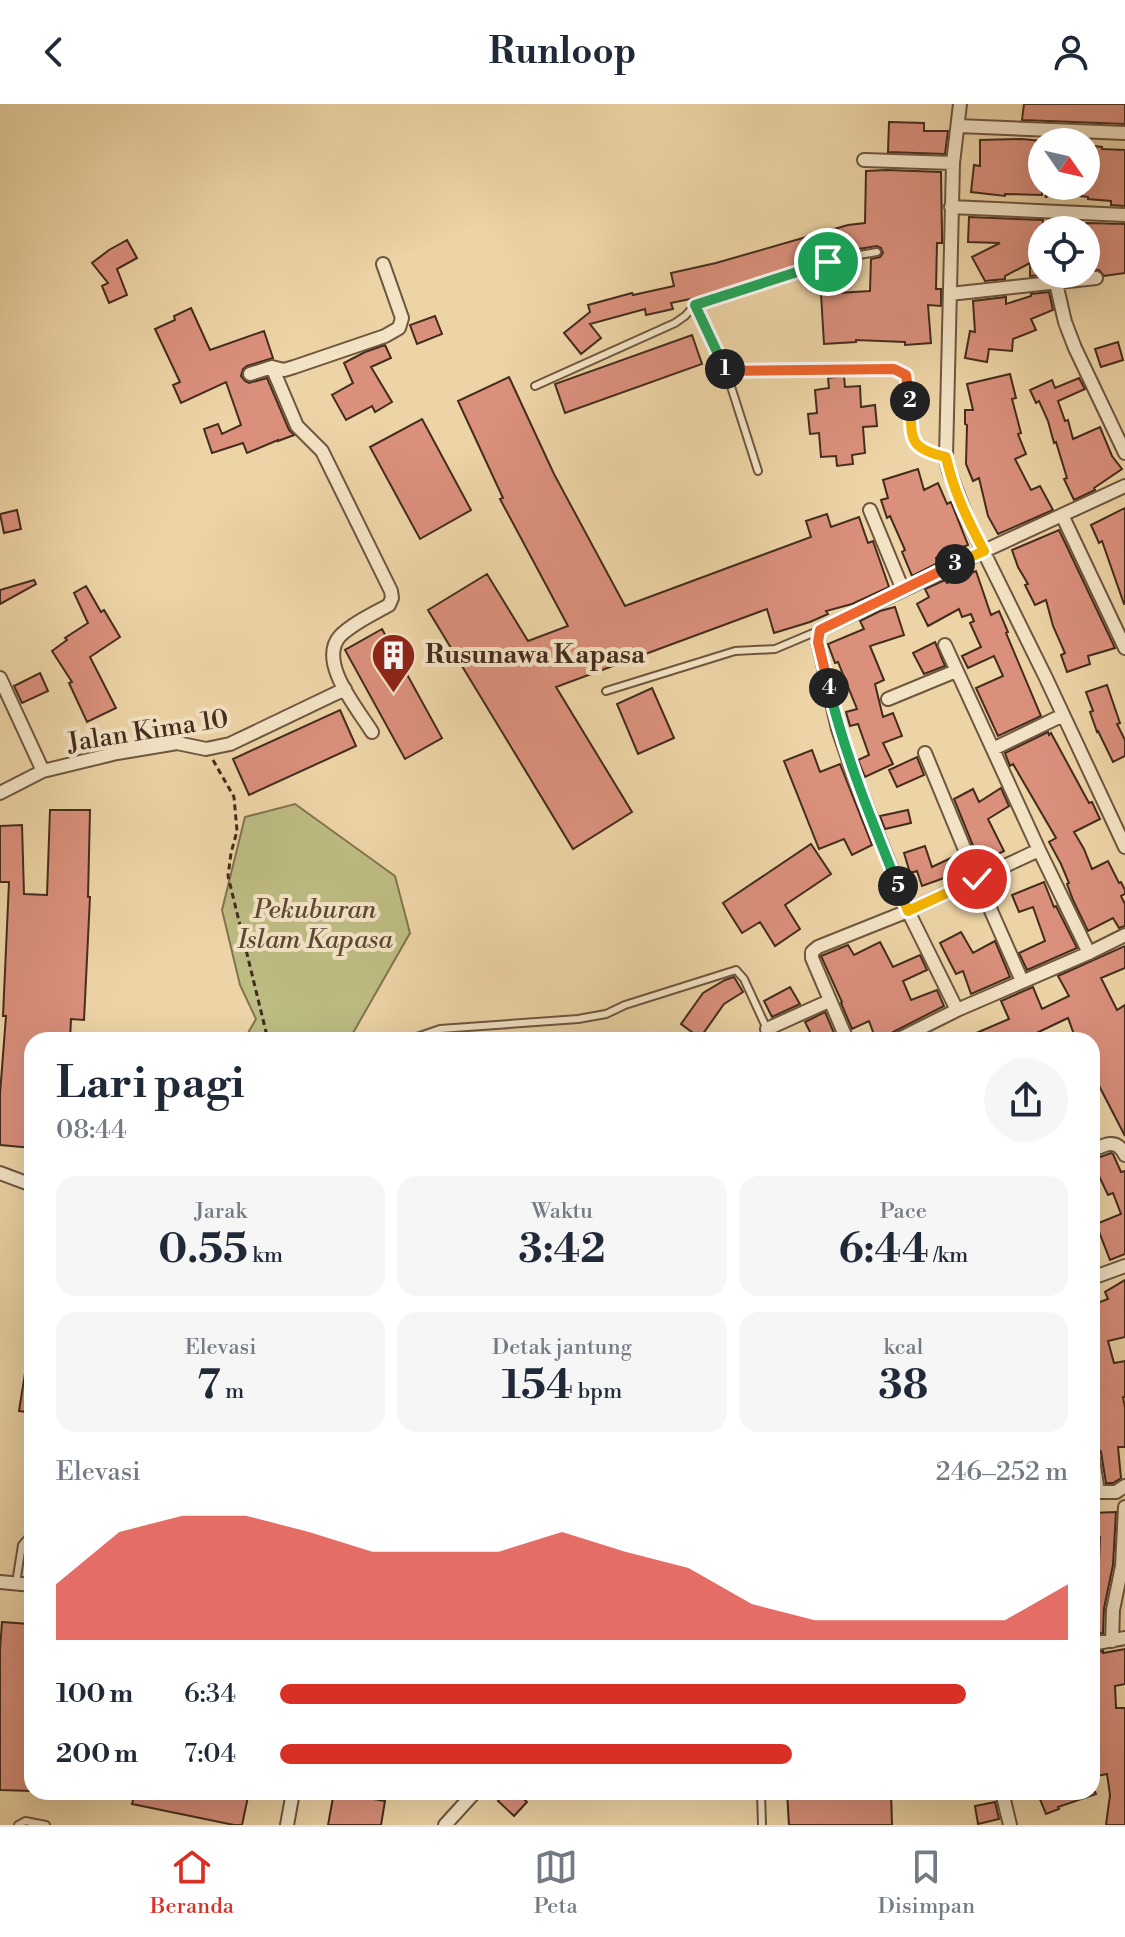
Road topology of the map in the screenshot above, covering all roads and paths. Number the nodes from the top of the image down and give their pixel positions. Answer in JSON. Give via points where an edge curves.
{"nodes":[{"id":1,"x":960,"y":104,"type":"edge"},
{"id":2,"x":958,"y":126,"type":"junction"},
{"id":3,"x":1125,"y":133,"type":"edge"},
{"id":4,"x":864,"y":160,"type":"dead end"},
{"id":5,"x":953,"y":163,"type":"junction"},
{"id":6,"x":951,"y":207,"type":"junction"},
{"id":7,"x":1125,"y":215,"type":"edge"},
{"id":8,"x":877,"y":252,"type":"dead end"},
{"id":9,"x":383,"y":264,"type":"dead end"},
{"id":10,"x":1028,"y":286,"type":"edge"},
{"id":11,"x":1057,"y":288,"type":"edge"},
{"id":12,"x":950,"y":294,"type":"junction"},
{"id":13,"x":695,"y":305,"type":"junction"},
{"id":14,"x":272,"y":367,"type":"junction"},
{"id":15,"x":726,"y":371,"type":"junction"},
{"id":16,"x":250,"y":374,"type":"dead end"},
{"id":17,"x":535,"y":386,"type":"dead end"},
{"id":18,"x":1125,"y":453,"type":"edge"},
{"id":19,"x":946,"y":457,"type":"junction"},
{"id":20,"x":758,"y":471,"type":"dead end"},
{"id":21,"x":1125,"y":486,"type":"edge"},
{"id":22,"x":870,"y":510,"type":"dead end"},
{"id":23,"x":1062,"y":515,"type":"junction"},
{"id":24,"x":984,"y":551,"type":"junction"},
{"id":25,"x":903,"y":590,"type":"junction"},
{"id":26,"x":820,"y":630,"type":"junction"},
{"id":27,"x":945,"y":645,"type":"dead end"},
{"id":28,"x":1125,"y":648,"type":"edge"},
{"id":29,"x":956,"y":671,"type":"junction"},
{"id":30,"x":0,"y":678,"type":"edge"},
{"id":31,"x":345,"y":689,"type":"junction"},
{"id":32,"x":606,"y":691,"type":"dead end"},
{"id":33,"x":888,"y":699,"type":"dead end"},
{"id":34,"x":1063,"y":715,"type":"junction"},
{"id":35,"x":372,"y":732,"type":"dead end"},
{"id":36,"x":206,"y":749,"type":"junction"},
{"id":37,"x":993,"y":749,"type":"junction"},
{"id":38,"x":925,"y":753,"type":"dead end"},
{"id":39,"x":43,"y":771,"type":"junction"},
{"id":40,"x":0,"y":793,"type":"edge"},
{"id":41,"x":1125,"y":847,"type":"edge"},
{"id":42,"x":1039,"y":850,"type":"junction"},
{"id":43,"x":977,"y":879,"type":"junction"},
{"id":44,"x":908,"y":911,"type":"junction"},
{"id":45,"x":1125,"y":935,"type":"edge"},
{"id":46,"x":1089,"y":953,"type":"junction"},
{"id":47,"x":1022,"y":981,"type":"junction"},
{"id":48,"x":829,"y":1001,"type":"junction"},
{"id":49,"x":957,"y":1010,"type":"junction"},
{"id":50,"x":266,"y":1032,"type":"edge"},
{"id":51,"x":431,"y":1032,"type":"edge"},
{"id":52,"x":768,"y":1032,"type":"edge"},
{"id":53,"x":773,"y":1032,"type":"edge"},
{"id":54,"x":843,"y":1032,"type":"edge"},
{"id":55,"x":913,"y":1032,"type":"edge"},
{"id":56,"x":1100,"y":1147,"type":"edge"},
{"id":57,"x":1125,"y":1155,"type":"edge"},
{"id":58,"x":0,"y":1173,"type":"edge"},
{"id":59,"x":24,"y":1182,"type":"edge"},
{"id":60,"x":1125,"y":1266,"type":"edge"},
{"id":61,"x":1100,"y":1275,"type":"edge"},
{"id":62,"x":1125,"y":1486,"type":"edge"},
{"id":63,"x":1100,"y":1492,"type":"edge"},
{"id":64,"x":1125,"y":1507,"type":"edge"},
{"id":65,"x":24,"y":1543,"type":"edge"},
{"id":66,"x":0,"y":1582,"type":"edge"},
{"id":67,"x":16,"y":1583,"type":"junction"},
{"id":68,"x":24,"y":1584,"type":"edge"},
{"id":69,"x":1118,"y":1640,"type":"edge"},
{"id":70,"x":292,"y":1800,"type":"edge"},
{"id":71,"x":468,"y":1800,"type":"edge"},
{"id":72,"x":761,"y":1800,"type":"edge"},
{"id":73,"x":1004,"y":1800,"type":"edge"},
{"id":74,"x":18,"y":1825,"type":"edge"},
{"id":75,"x":46,"y":1825,"type":"edge"},
{"id":76,"x":287,"y":1825,"type":"edge"},
{"id":77,"x":445,"y":1825,"type":"edge"},
{"id":78,"x":762,"y":1825,"type":"edge"},
{"id":79,"x":1010,"y":1825,"type":"edge"}],
"edges":[{"from":1,"to":2,"type":"street"},
{"from":2,"to":3,"type":"street"},
{"from":2,"to":5,"type":"street"},
{"from":4,"to":5,"type":"street"},
{"from":5,"to":6,"type":"street"},
{"from":6,"to":7,"type":"street"},
{"from":6,"to":12,"type":"street"},
{"from":8,"to":13,"type":"lane","via":[[841,258]]},
{"from":9,"to":14,"type":"street","via":[[402,318],[399,328],[294,367]]},
{"from":10,"to":12,"type":"street"},
{"from":11,"to":18,"type":"street","via":[[1075,348]]},
{"from":12,"to":19,"type":"street"},
{"from":13,"to":15,"type":"lane"},
{"from":13,"to":17,"type":"lane","via":[[675,323]]},
{"from":14,"to":16,"type":"street"},
{"from":14,"to":31,"type":"street","via":[[297,426],[322,451],[391,591],[389,605],[349,629],[332,650]]},
{"from":15,"to":19,"type":"lane","via":[[894,369],[906,375],[914,442]]},
{"from":15,"to":20,"type":"lane"},
{"from":19,"to":24,"type":"street"},
{"from":21,"to":23,"type":"street"},
{"from":22,"to":25,"type":"street"},
{"from":23,"to":24,"type":"street"},
{"from":23,"to":28,"type":"street"},
{"from":24,"to":25,"type":"street"},
{"from":24,"to":34,"type":"street"},
{"from":25,"to":26,"type":"street"},
{"from":26,"to":32,"type":"lane","via":[[775,649],[735,651]]},
{"from":26,"to":44,"type":"street","via":[[818,642],[838,729]]},
{"from":27,"to":29,"type":"street"},
{"from":29,"to":33,"type":"street"},
{"from":29,"to":37,"type":"street"},
{"from":30,"to":39,"type":"street"},
{"from":31,"to":35,"type":"street"},
{"from":31,"to":36,"type":"street","name":"Jalan Kima 10","via":[[230,744]]},
{"from":34,"to":37,"type":"street"},
{"from":34,"to":41,"type":"street"},
{"from":36,"to":39,"type":"street","name":"Jalan Kima 10","via":[[177,743]]},
{"from":36,"to":50,"type":"path","via":[[234,797],[237,831],[228,876]]},
{"from":37,"to":42,"type":"street"},
{"from":38,"to":43,"type":"street"},
{"from":39,"to":40,"type":"street","name":"Jalan Kima 10"},
{"from":42,"to":43,"type":"street"},
{"from":42,"to":46,"type":"street"},
{"from":43,"to":44,"type":"street"},
{"from":43,"to":47,"type":"street"},
{"from":44,"to":48,"type":"street","via":[[814,950],[812,958]]},
{"from":44,"to":49,"type":"street"},
{"from":45,"to":46,"type":"street"},
{"from":46,"to":47,"type":"street"},
{"from":47,"to":49,"type":"street"},
{"from":48,"to":53,"type":"street"},
{"from":48,"to":54,"type":"street"},
{"from":49,"to":55,"type":"street"},
{"from":51,"to":52,"type":"lane","via":[[606,1014],[736,970]]},
{"from":56,"to":57,"type":"street","via":[[1115,1144]]},
{"from":58,"to":59,"type":"street"},
{"from":60,"to":61,"type":"street"},
{"from":62,"to":63,"type":"street"},
{"from":64,"to":69,"type":"street","via":[[1113,1610]]},
{"from":65,"to":67,"type":"lane"},
{"from":66,"to":67,"type":"street"},
{"from":67,"to":68,"type":"street"},
{"from":70,"to":76,"type":"street"},
{"from":71,"to":77,"type":"street"},
{"from":72,"to":78,"type":"lane"},
{"from":73,"to":79,"type":"street"},
{"from":74,"to":75,"type":"lane"}]}
